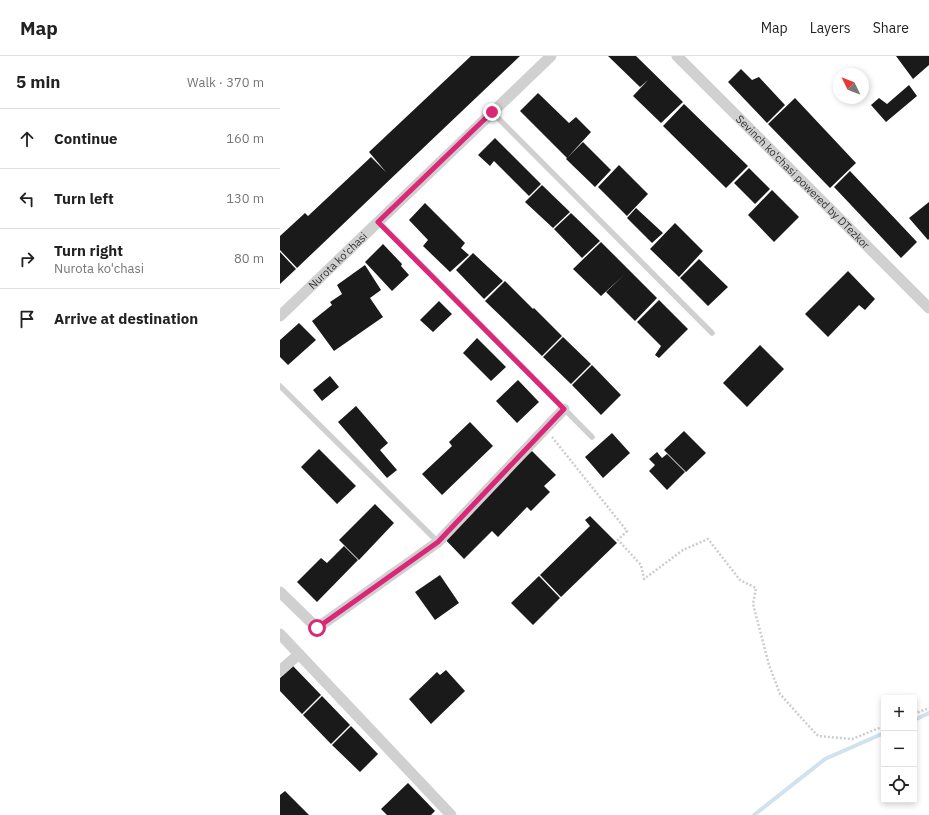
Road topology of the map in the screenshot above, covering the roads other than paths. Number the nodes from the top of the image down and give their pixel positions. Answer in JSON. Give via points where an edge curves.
{"nodes":[{"id":1,"x":551,"y":56,"type":"edge"},
{"id":2,"x":677,"y":56,"type":"edge"},
{"id":3,"x":492,"y":112,"type":"junction"},
{"id":4,"x":378,"y":222,"type":"junction"},
{"id":5,"x":929,"y":308,"type":"edge"},
{"id":6,"x":280,"y":316,"type":"edge"},
{"id":7,"x":712,"y":333,"type":"dead end"},
{"id":8,"x":280,"y":386,"type":"edge"},
{"id":9,"x":564,"y":409,"type":"junction"},
{"id":10,"x":592,"y":437,"type":"dead end"},
{"id":11,"x":438,"y":542,"type":"junction"},
{"id":12,"x":280,"y":592,"type":"edge"},
{"id":13,"x":280,"y":634,"type":"edge"},
{"id":14,"x":298,"y":654,"type":"junction"},
{"id":15,"x":280,"y":671,"type":"edge"},
{"id":16,"x":451,"y":815,"type":"edge"}],
"edges":[{"from":1,"to":3,"type":"street","name":"Nurota ko'chasi"},
{"from":2,"to":5,"type":"street","name":"Sevinch ko'chasi powered by DTezkor"},
{"from":3,"to":4,"type":"street","name":"Nurota ko'chasi"},
{"from":3,"to":7,"type":"lane"},
{"from":4,"to":6,"type":"street","name":"Nurota ko'chasi"},
{"from":4,"to":9,"type":"lane"},
{"from":8,"to":11,"type":"lane"},
{"from":9,"to":10,"type":"lane"},
{"from":9,"to":11,"type":"street"},
{"from":11,"to":12,"type":"street","via":[[317,628]]},
{"from":13,"to":14,"type":"street"},
{"from":14,"to":15,"type":"street"},
{"from":14,"to":16,"type":"street"}]}
